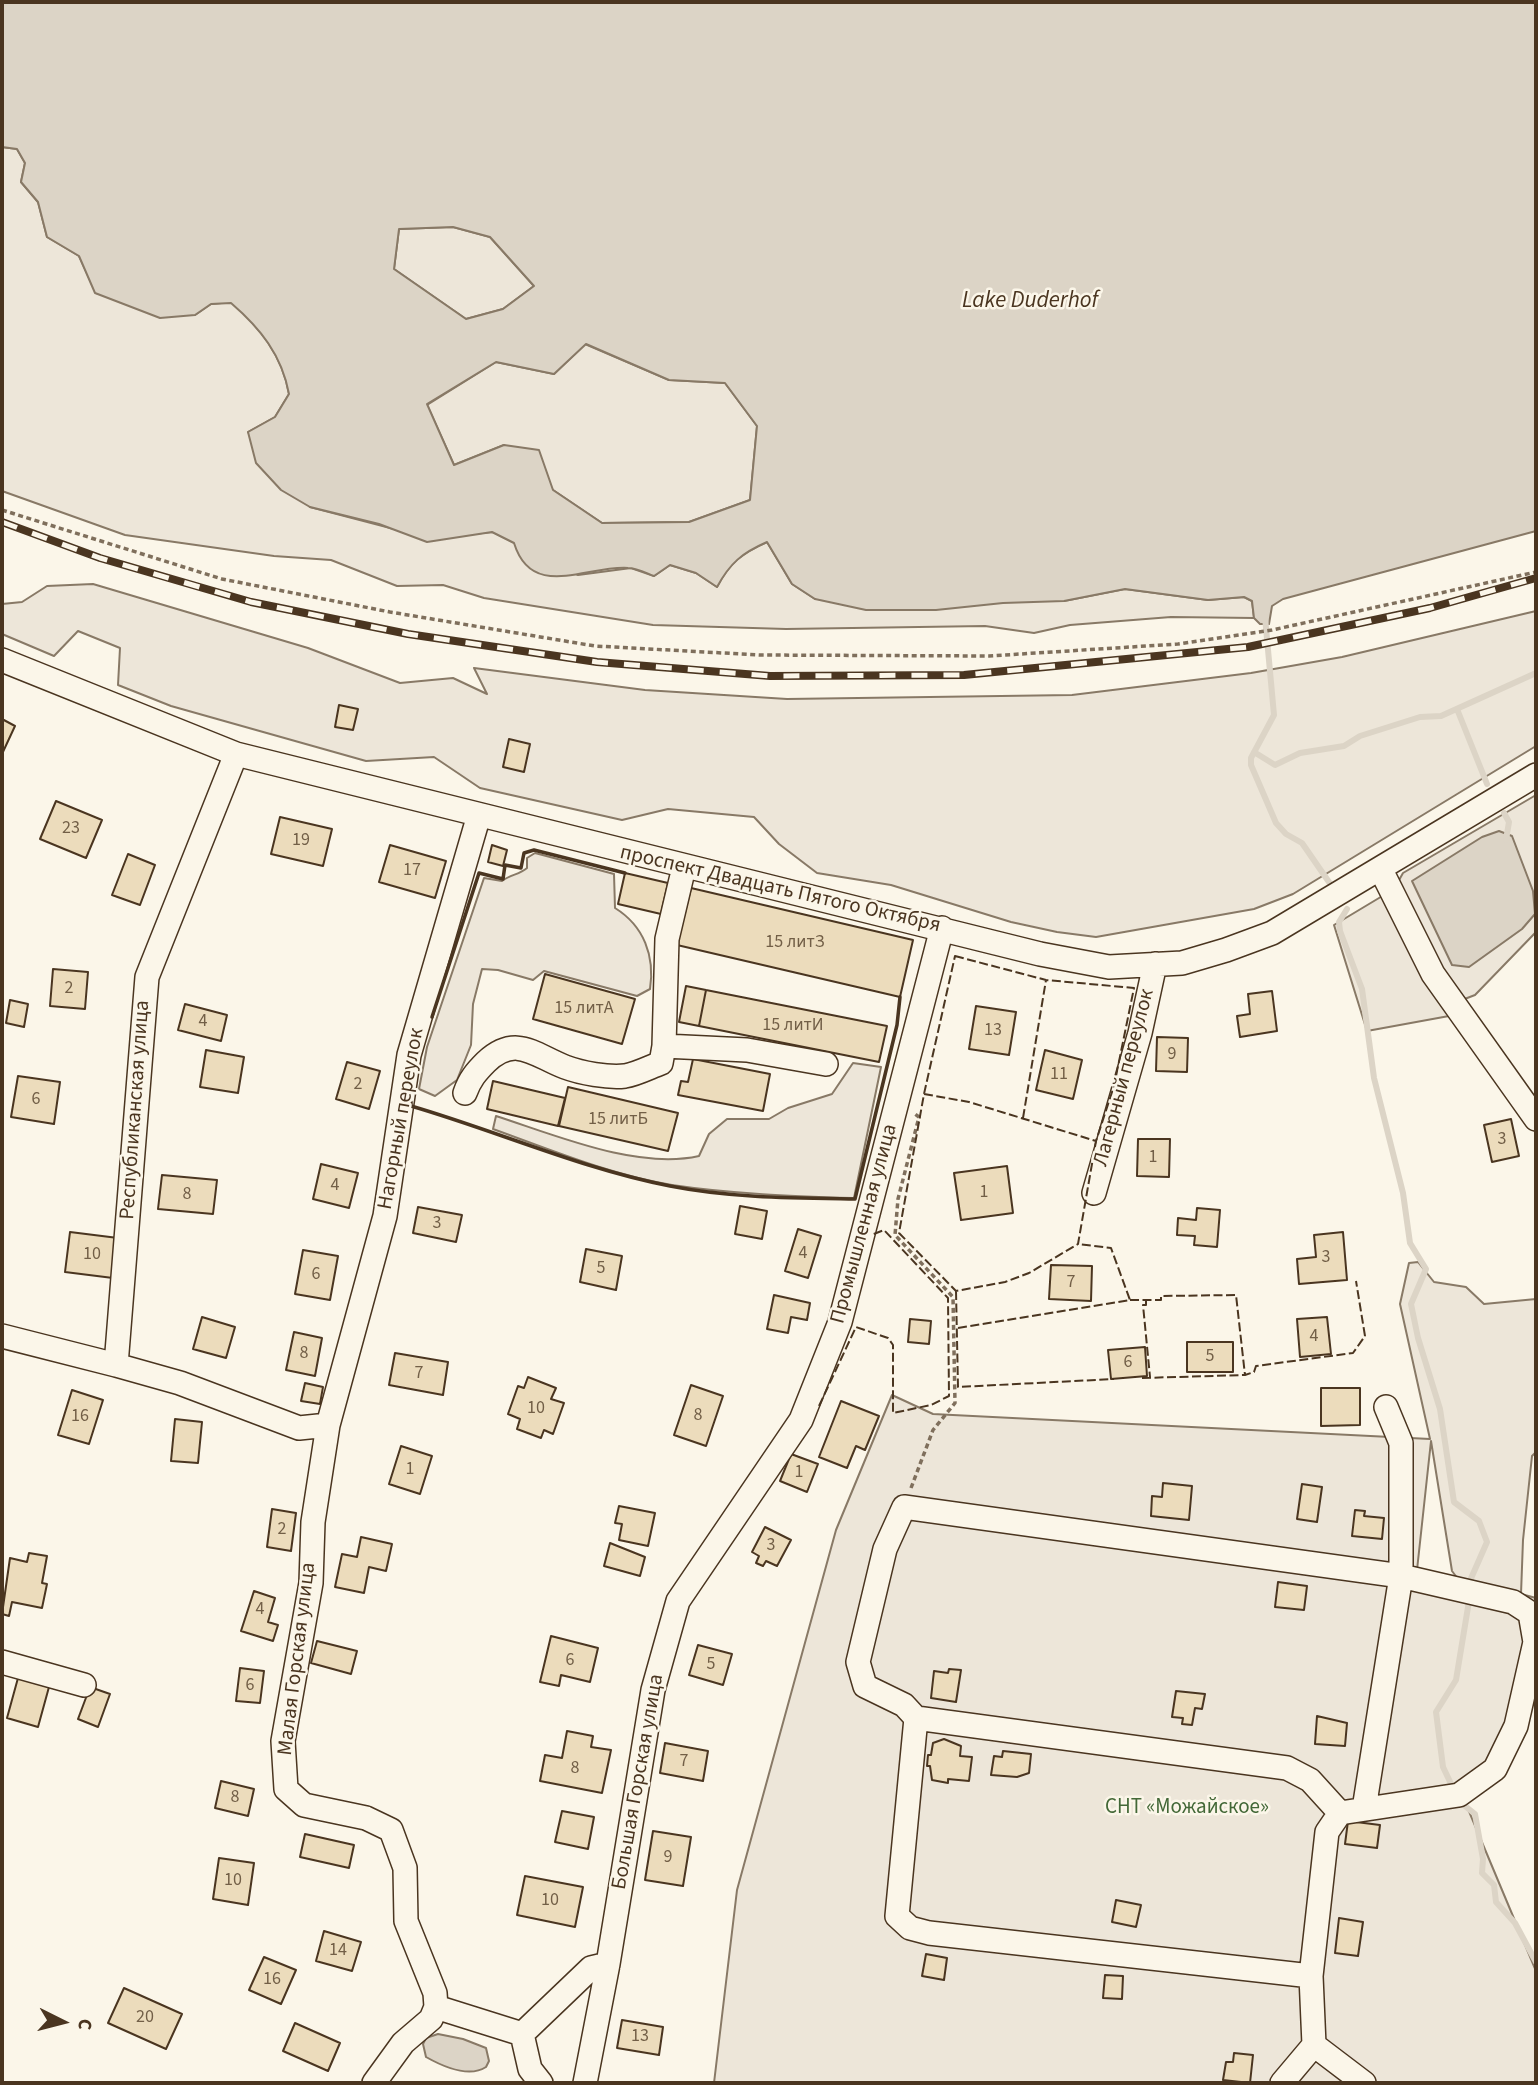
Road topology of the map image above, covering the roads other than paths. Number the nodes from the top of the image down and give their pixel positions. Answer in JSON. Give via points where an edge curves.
{"nodes":[{"id":1,"x":2,"y":660,"type":"edge"},
{"id":2,"x":236,"y":754,"type":"junction"},
{"id":3,"x":1536,"y":775,"type":"edge"},
{"id":4,"x":479,"y":815,"type":"junction"},
{"id":5,"x":684,"y":867,"type":"junction"},
{"id":6,"x":1381,"y":870,"type":"junction"},
{"id":7,"x":942,"y":928,"type":"junction"},
{"id":8,"x":1154,"y":964,"type":"junction"},
{"id":9,"x":664,"y":1046,"type":"junction"},
{"id":10,"x":825,"y":1064,"type":"dead end"},
{"id":11,"x":465,"y":1093,"type":"dead end"},
{"id":12,"x":1536,"y":1119,"type":"edge"},
{"id":13,"x":1094,"y":1192,"type":"dead end"},
{"id":14,"x":2,"y":1336,"type":"edge"},
{"id":15,"x":116,"y":1365,"type":"junction"},
{"id":16,"x":1386,"y":1407,"type":"dead end"},
{"id":17,"x":328,"y":1425,"type":"junction"},
{"id":18,"x":746,"y":1502,"type":"joint"},
{"id":19,"x":1401,"y":1576,"type":"junction"},
{"id":20,"x":2,"y":1662,"type":"edge"},
{"id":21,"x":84,"y":1685,"type":"dead end"},
{"id":22,"x":916,"y":1718,"type":"junction"},
{"id":23,"x":1364,"y":1809,"type":"junction"},
{"id":24,"x":1340,"y":1813,"type":"junction"},
{"id":25,"x":608,"y":1964,"type":"junction"},
{"id":26,"x":1311,"y":1976,"type":"junction"},
{"id":27,"x":436,"y":2007,"type":"junction"},
{"id":28,"x":522,"y":2034,"type":"junction"},
{"id":29,"x":1314,"y":2045,"type":"junction"},
{"id":30,"x":374,"y":2083,"type":"edge"},
{"id":31,"x":541,"y":2083,"type":"edge"},
{"id":32,"x":584,"y":2083,"type":"edge"},
{"id":33,"x":1283,"y":2083,"type":"edge"},
{"id":34,"x":1364,"y":2083,"type":"edge"}],
"edges":[{"from":1,"to":2,"type":"street","name":"проспект Двадцать Пятого Октября"},
{"from":2,"to":4,"type":"street","name":"проспект Двадцать Пятого Октября"},
{"from":2,"to":15,"type":"street","name":"Республиканская улица","via":[[147,977]]},
{"from":3,"to":6,"type":"street","name":"проспект Двадцать Пятого Октября"},
{"from":4,"to":5,"type":"street","name":"проспект Двадцать Пятого Октября"},
{"from":4,"to":17,"type":"street","name":"Нагорный переулок","via":[[409,1055],[384,1216]]},
{"from":5,"to":7,"type":"street","name":"проспект Двадцать Пятого Октября"},
{"from":5,"to":9,"type":"street","via":[[667,939]]},
{"from":6,"to":8,"type":"street","name":"проспект Двадцать Пятого Октября","via":[[1272,933],[1182,962]]},
{"from":6,"to":12,"type":"street","via":[[1433,974]]},
{"from":7,"to":8,"type":"street","name":"проспект Двадцать Пятого Октября","via":[[1110,967]]},
{"from":7,"to":18,"type":"street","name":"Промышленная улица","via":[[840,1322],[801,1420]]},
{"from":8,"to":13,"type":"street","name":"Лагерный переулок","via":[[1140,1032]]},
{"from":9,"to":10,"type":"street","via":[[747,1050]]},
{"from":9,"to":11,"type":"street","via":[[661,1063],[624,1076],[566,1067],[516,1047],[498,1051],[470,1077]]},
{"from":14,"to":15,"type":"street"},
{"from":15,"to":17,"type":"street","via":[[180,1383],[299,1428]]},
{"from":16,"to":19,"type":"street","via":[[1401,1443]]},
{"from":17,"to":27,"type":"street","name":"Малая Горская улица","via":[[313,1522],[311,1584],[283,1741],[286,1789],[304,1805],[366,1818],[391,1830],[405,1868],[406,1921],[435,1993]]},
{"from":18,"to":25,"type":"street","name":"Большая Горская улица","via":[[678,1601],[653,1690]]},
{"from":19,"to":22,"type":"street","via":[[904,1507],[885,1549],[858,1662],[865,1686],[904,1705]]},
{"from":19,"to":23,"type":"street"},
{"from":19,"to":23,"type":"street","via":[[1513,1602],[1530,1613],[1535,1642],[1516,1726],[1495,1769],[1459,1795]]},
{"from":20,"to":21,"type":"street"},
{"from":22,"to":24,"type":"street","via":[[1287,1768],[1310,1780]]},
{"from":22,"to":26,"type":"street","via":[[897,1916],[911,1928]]},
{"from":23,"to":24,"type":"street"},
{"from":24,"to":26,"type":"street","via":[[1327,1832]]},
{"from":25,"to":28,"type":"street","via":[[591,1968]]},
{"from":25,"to":32,"type":"street","name":"Большая Горская улица"},
{"from":26,"to":29,"type":"street"},
{"from":27,"to":28,"type":"street"},
{"from":27,"to":30,"type":"street","via":[[431,2019],[403,2043]]},
{"from":28,"to":31,"type":"street","via":[[530,2069]]},
{"from":29,"to":33,"type":"street"},
{"from":29,"to":34,"type":"street"}]}
